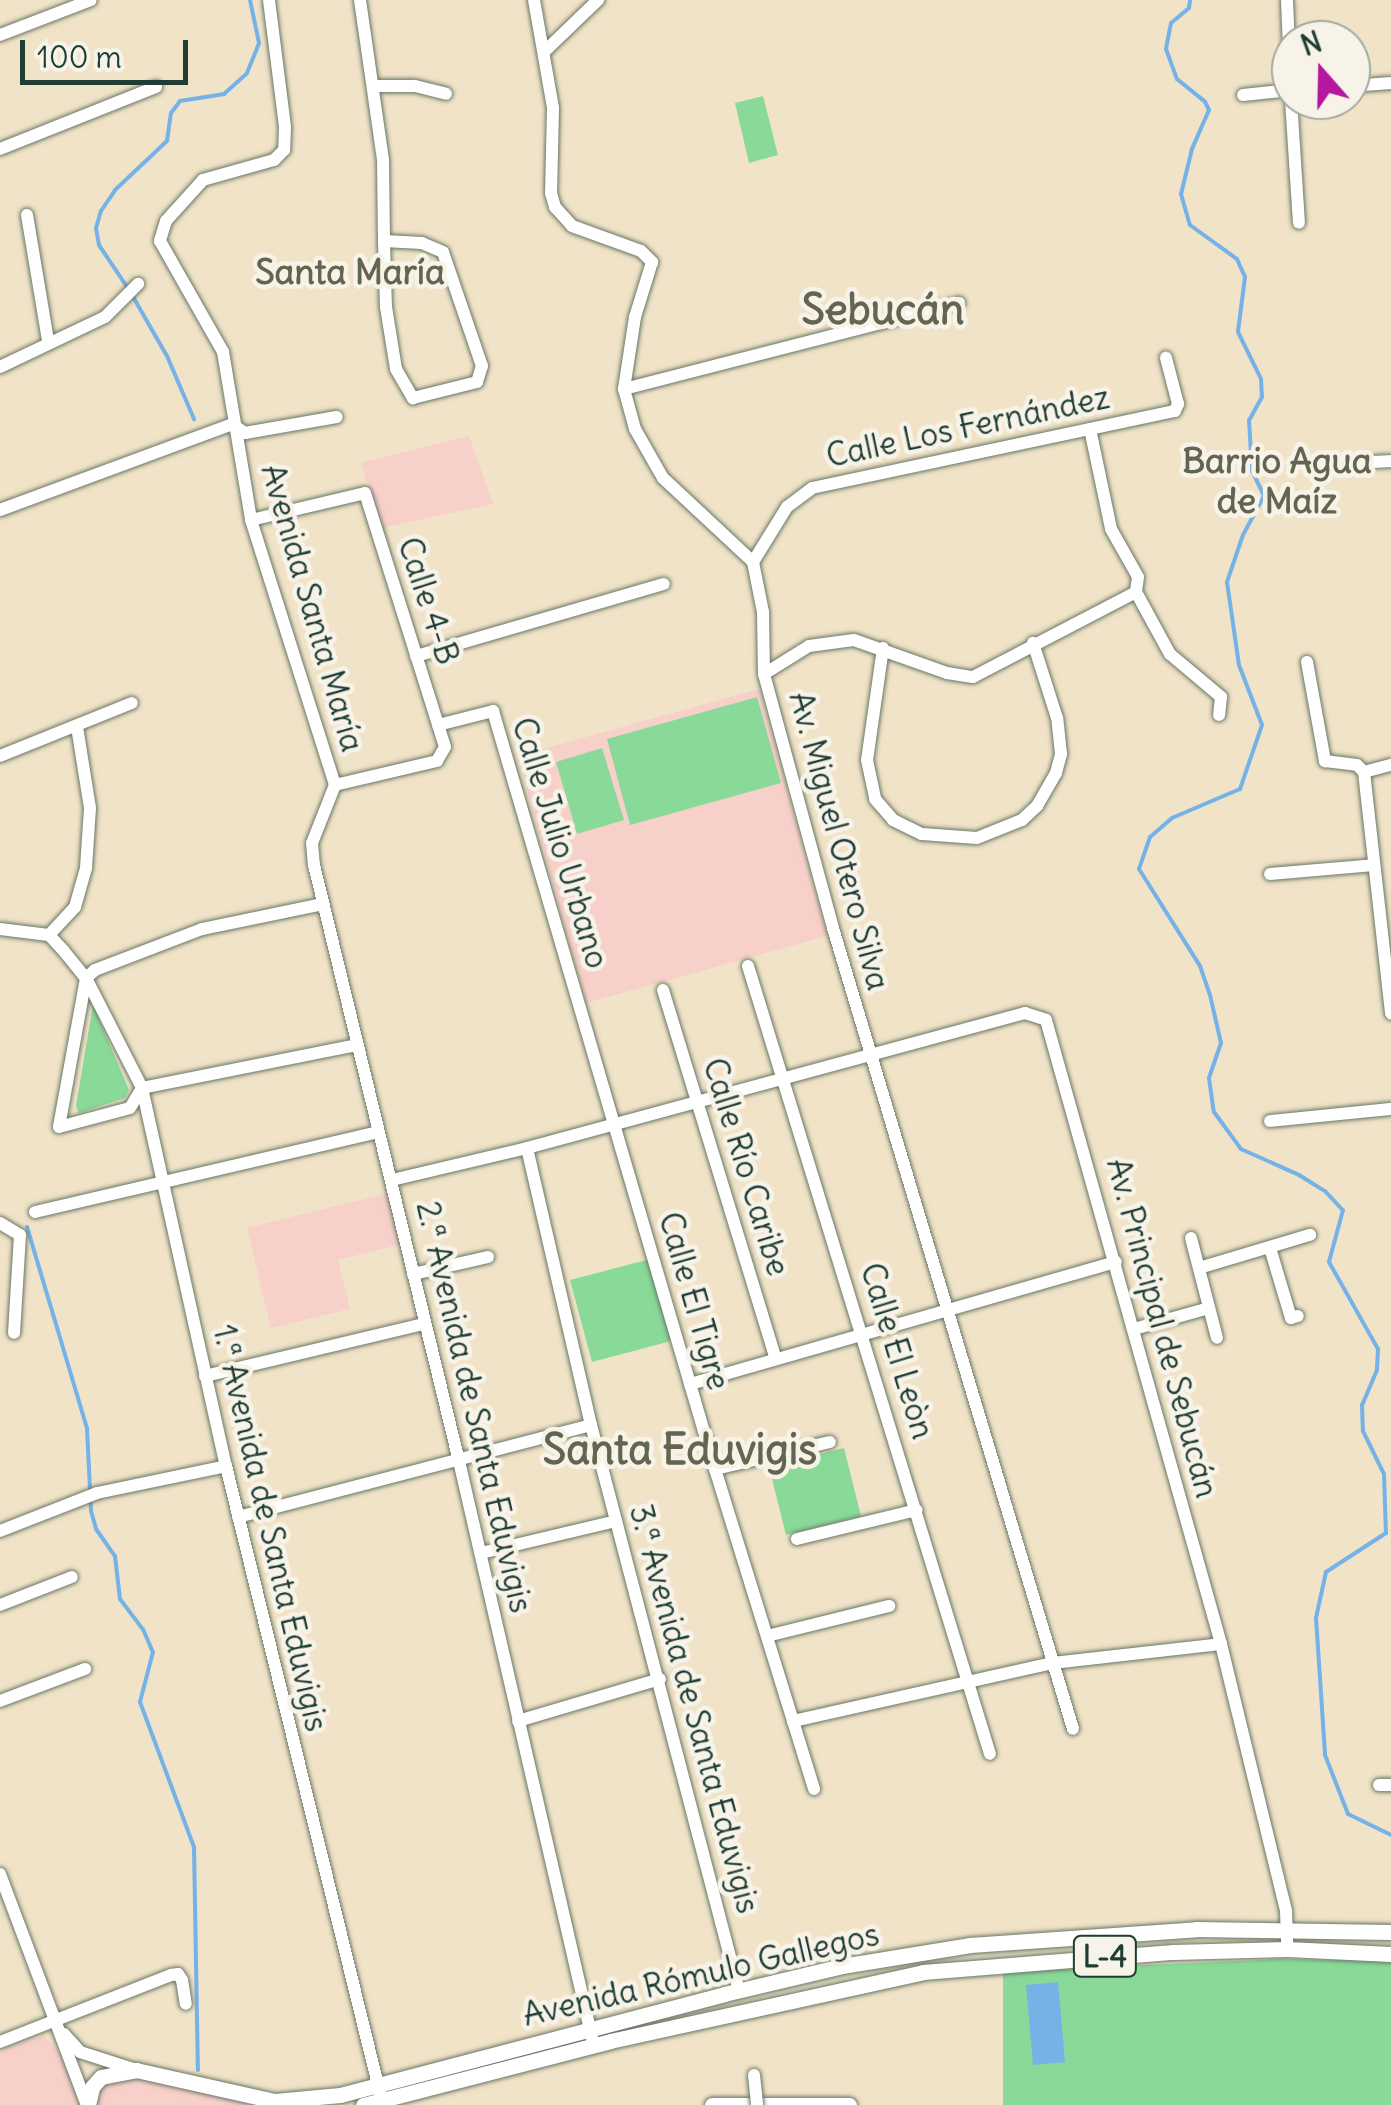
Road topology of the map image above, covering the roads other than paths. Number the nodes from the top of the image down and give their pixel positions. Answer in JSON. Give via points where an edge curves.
{"nodes":[{"id":1,"x":92,"y":0,"type":"edge"},
{"id":2,"x":269,"y":0,"type":"edge"},
{"id":3,"x":360,"y":0,"type":"edge"},
{"id":4,"x":534,"y":0,"type":"edge"},
{"id":5,"x":598,"y":0,"type":"edge"},
{"id":6,"x":0,"y":35,"type":"edge"},
{"id":7,"x":545,"y":51,"type":"junction"},
{"id":8,"x":375,"y":86,"type":"junction"},
{"id":9,"x":156,"y":87,"type":"dead end"},
{"id":10,"x":446,"y":94,"type":"dead end"},
{"id":11,"x":1271,"y":94,"type":"edge"},
{"id":12,"x":1243,"y":95,"type":"dead end"},
{"id":13,"x":1293,"y":120,"type":"edge"},
{"id":14,"x":0,"y":148,"type":"edge"},
{"id":15,"x":26,"y":216,"type":"dead end"},
{"id":16,"x":1299,"y":223,"type":"dead end"},
{"id":17,"x":384,"y":241,"type":"junction"},
{"id":18,"x":138,"y":284,"type":"dead end"},
{"id":19,"x":959,"y":303,"type":"dead end"},
{"id":20,"x":48,"y":341,"type":"junction"},
{"id":21,"x":1166,"y":358,"type":"dead end"},
{"id":22,"x":0,"y":366,"type":"edge"},
{"id":23,"x":624,"y":389,"type":"junction"},
{"id":24,"x":337,"y":417,"type":"dead end"},
{"id":25,"x":232,"y":424,"type":"junction"},
{"id":26,"x":1090,"y":429,"type":"junction"},
{"id":27,"x":1391,"y":461,"type":"edge"},
{"id":28,"x":1374,"y":462,"type":"dead end"},
{"id":29,"x":0,"y":510,"type":"edge"},
{"id":30,"x":251,"y":520,"type":"junction"},
{"id":31,"x":753,"y":562,"type":"junction"},
{"id":32,"x":664,"y":584,"type":"dead end"},
{"id":33,"x":1136,"y":592,"type":"junction"},
{"id":34,"x":1033,"y":643,"type":"junction"},
{"id":35,"x":883,"y":648,"type":"junction"},
{"id":36,"x":416,"y":656,"type":"junction"},
{"id":37,"x":1307,"y":662,"type":"dead end"},
{"id":38,"x":764,"y":674,"type":"junction"},
{"id":39,"x":132,"y":703,"type":"dead end"},
{"id":40,"x":1219,"y":715,"type":"dead end"},
{"id":41,"x":438,"y":725,"type":"junction"},
{"id":42,"x":78,"y":727,"type":"junction"},
{"id":43,"x":0,"y":756,"type":"edge"},
{"id":44,"x":1391,"y":766,"type":"edge"},
{"id":45,"x":1364,"y":772,"type":"junction"},
{"id":46,"x":335,"y":786,"type":"junction"},
{"id":47,"x":1374,"y":866,"type":"junction"},
{"id":48,"x":1270,"y":874,"type":"dead end"},
{"id":49,"x":324,"y":904,"type":"junction"},
{"id":50,"x":0,"y":929,"type":"edge"},
{"id":51,"x":49,"y":934,"type":"junction"},
{"id":52,"x":748,"y":966,"type":"dead end"},
{"id":53,"x":86,"y":978,"type":"junction"},
{"id":54,"x":663,"y":990,"type":"dead end"},
{"id":55,"x":1391,"y":1013,"type":"edge"},
{"id":56,"x":358,"y":1044,"type":"junction"},
{"id":57,"x":870,"y":1054,"type":"junction"},
{"id":58,"x":783,"y":1078,"type":"junction"},
{"id":59,"x":142,"y":1088,"type":"junction"},
{"id":60,"x":698,"y":1102,"type":"junction"},
{"id":61,"x":1391,"y":1109,"type":"edge"},
{"id":62,"x":1270,"y":1121,"type":"dead end"},
{"id":63,"x":613,"y":1125,"type":"junction"},
{"id":64,"x":378,"y":1132,"type":"junction"},
{"id":65,"x":527,"y":1148,"type":"junction"},
{"id":66,"x":392,"y":1180,"type":"junction"},
{"id":67,"x":162,"y":1182,"type":"junction"},
{"id":68,"x":35,"y":1212,"type":"dead end"},
{"id":69,"x":0,"y":1223,"type":"edge"},
{"id":70,"x":1310,"y":1235,"type":"dead end"},
{"id":71,"x":1191,"y":1238,"type":"dead end"},
{"id":72,"x":1270,"y":1248,"type":"junction"},
{"id":73,"x":488,"y":1257,"type":"dead end"},
{"id":74,"x":1116,"y":1262,"type":"junction"},
{"id":75,"x":1199,"y":1268,"type":"junction"},
{"id":76,"x":413,"y":1274,"type":"junction"},
{"id":77,"x":1209,"y":1308,"type":"junction"},
{"id":78,"x":950,"y":1312,"type":"junction"},
{"id":79,"x":1298,"y":1316,"type":"dead end"},
{"id":80,"x":424,"y":1324,"type":"junction"},
{"id":81,"x":1134,"y":1328,"type":"junction"},
{"id":82,"x":14,"y":1333,"type":"dead end"},
{"id":83,"x":864,"y":1337,"type":"junction"},
{"id":84,"x":1217,"y":1338,"type":"dead end"},
{"id":85,"x":776,"y":1359,"type":"junction"},
{"id":86,"x":206,"y":1376,"type":"junction"},
{"id":87,"x":690,"y":1384,"type":"junction"},
{"id":88,"x":591,"y":1424,"type":"junction"},
{"id":89,"x":830,"y":1442,"type":"dead end"},
{"id":90,"x":460,"y":1461,"type":"junction"},
{"id":91,"x":226,"y":1466,"type":"junction"},
{"id":92,"x":715,"y":1470,"type":"junction"},
{"id":93,"x":918,"y":1510,"type":"junction"},
{"id":94,"x":238,"y":1517,"type":"junction"},
{"id":95,"x":616,"y":1520,"type":"junction"},
{"id":96,"x":0,"y":1531,"type":"edge"},
{"id":97,"x":797,"y":1539,"type":"dead end"},
{"id":98,"x":481,"y":1553,"type":"junction"},
{"id":99,"x":72,"y":1577,"type":"dead end"},
{"id":100,"x":0,"y":1604,"type":"edge"},
{"id":101,"x":889,"y":1606,"type":"dead end"},
{"id":102,"x":767,"y":1636,"type":"junction"},
{"id":103,"x":1221,"y":1644,"type":"junction"},
{"id":104,"x":1052,"y":1663,"type":"junction"},
{"id":105,"x":85,"y":1669,"type":"dead end"},
{"id":106,"x":660,"y":1679,"type":"junction"},
{"id":107,"x":968,"y":1682,"type":"junction"},
{"id":108,"x":0,"y":1701,"type":"edge"},
{"id":109,"x":518,"y":1721,"type":"junction"},
{"id":110,"x":793,"y":1721,"type":"junction"},
{"id":111,"x":1073,"y":1729,"type":"dead end"},
{"id":112,"x":990,"y":1754,"type":"dead end"},
{"id":113,"x":814,"y":1789,"type":"dead end"},
{"id":114,"x":0,"y":1874,"type":"edge"},
{"id":115,"x":1288,"y":1930,"type":"junction"},
{"id":116,"x":1391,"y":1932,"type":"edge"},
{"id":117,"x":1288,"y":1949,"type":"junction"},
{"id":118,"x":1391,"y":1954,"type":"edge"},
{"id":119,"x":740,"y":1991,"type":"junction"},
{"id":120,"x":186,"y":2004,"type":"dead end"},
{"id":121,"x":56,"y":2022,"type":"junction"},
{"id":122,"x":590,"y":2026,"type":"junction"},
{"id":123,"x":0,"y":2042,"type":"edge"},
{"id":124,"x":594,"y":2045,"type":"junction"},
{"id":125,"x":136,"y":2070,"type":"junction"},
{"id":126,"x":754,"y":2075,"type":"dead end"},
{"id":127,"x":230,"y":2092,"type":"junction"},
{"id":128,"x":379,"y":2092,"type":"junction"},
{"id":129,"x":88,"y":2105,"type":"edge"},
{"id":130,"x":262,"y":2105,"type":"edge"},
{"id":131,"x":363,"y":2105,"type":"edge"},
{"id":132,"x":712,"y":2105,"type":"edge"},
{"id":133,"x":758,"y":2105,"type":"edge"},
{"id":134,"x":849,"y":2105,"type":"edge"}],
"edges":[{"from":1,"to":6,"type":"street"},
{"from":2,"to":25,"type":"street","name":"Avenida Santa María","via":[[284,150],[274,160],[203,180],[166,221],[160,241],[222,352]]},
{"from":3,"to":8,"type":"street"},
{"from":4,"to":7,"type":"street"},
{"from":5,"to":7,"type":"street"},
{"from":7,"to":23,"type":"street","via":[[556,207],[572,226],[641,251],[652,262]]},
{"from":8,"to":10,"type":"street"},
{"from":8,"to":17,"type":"street"},
{"from":9,"to":14,"type":"street"},
{"from":11,"to":12,"type":"street"},
{"from":13,"to":16,"type":"street"},
{"from":15,"to":20,"type":"street"},
{"from":17,"to":17,"type":"street","via":[[390,339],[406,393],[422,398],[477,382],[482,366],[443,252]]},
{"from":18,"to":20,"type":"street","via":[[104,317]]},
{"from":19,"to":23,"type":"street"},
{"from":20,"to":22,"type":"street"},
{"from":21,"to":26,"type":"street","name":"Calle Los Fernández","via":[[1178,408]]},
{"from":23,"to":31,"type":"street","via":[[635,429],[663,478]]},
{"from":24,"to":25,"type":"street","via":[[245,433]]},
{"from":25,"to":29,"type":"street"},
{"from":25,"to":30,"type":"street","name":"Avenida Santa María"},
{"from":26,"to":31,"type":"street","name":"Calle Los Fernández","via":[[812,488],[787,507]]},
{"from":26,"to":33,"type":"street","via":[[1110,529],[1138,577]]},
{"from":27,"to":28,"type":"street"},
{"from":30,"to":36,"type":"street","name":"Calle 4-B","via":[[365,493]]},
{"from":30,"to":46,"type":"street","name":"Avenida Santa María"},
{"from":31,"to":38,"type":"street","name":"Av. Miguel Otero Silva","via":[[763,612]]},
{"from":32,"to":36,"type":"street"},
{"from":33,"to":34,"type":"street"},
{"from":33,"to":40,"type":"street","via":[[1170,654],[1221,697]]},
{"from":34,"to":35,"type":"street","via":[[973,676]]},
{"from":34,"to":35,"type":"street","via":[[1055,705],[1061,754],[1056,773],[1022,820],[977,838],[922,834],[893,820],[876,799],[867,760]]},
{"from":35,"to":38,"type":"street","via":[[830,640],[784,658]]},
{"from":36,"to":41,"type":"street","name":"Calle 4-B"},
{"from":37,"to":45,"type":"street","via":[[1325,761]]},
{"from":38,"to":57,"type":"street","name":"Av. Miguel Otero Silva"},
{"from":39,"to":42,"type":"street"},
{"from":41,"to":46,"type":"street","via":[[445,748],[438,761]]},
{"from":41,"to":63,"type":"street","name":"Calle Julio Urbano","via":[[493,711]]},
{"from":42,"to":43,"type":"street"},
{"from":42,"to":51,"type":"street","via":[[90,838],[75,907]]},
{"from":44,"to":45,"type":"street"},
{"from":45,"to":47,"type":"street"},
{"from":46,"to":49,"type":"street","name":"2.ª Avenida de Santa Eduvigis","via":[[312,843]]},
{"from":47,"to":48,"type":"street"},
{"from":47,"to":55,"type":"street"},
{"from":49,"to":53,"type":"street","via":[[202,930],[135,952]]},
{"from":49,"to":56,"type":"street","name":"2.ª Avenida de Santa Eduvigis"},
{"from":50,"to":51,"type":"street"},
{"from":51,"to":53,"type":"street","name":"1.ª Avenida de Santa Eduvigis"},
{"from":52,"to":58,"type":"street","name":"Calle El Leòn"},
{"from":53,"to":59,"type":"street","name":"1.ª Avenida de Santa Eduvigis"},
{"from":53,"to":59,"type":"street","via":[[59,1127],[130,1108]]},
{"from":54,"to":60,"type":"street","name":"Calle Río Caribe"},
{"from":56,"to":59,"type":"street"},
{"from":56,"to":64,"type":"street","name":"2.ª Avenida de Santa Eduvigis"},
{"from":57,"to":58,"type":"street"},
{"from":57,"to":74,"type":"street","name":"Av. Principal de Sebucán","via":[[1036,1014],[1050,1026]]},
{"from":57,"to":78,"type":"street","name":"Av. Miguel Otero Silva"},
{"from":58,"to":60,"type":"street"},
{"from":58,"to":83,"type":"street","name":"Calle El Leòn"},
{"from":59,"to":67,"type":"street","name":"1.ª Avenida de Santa Eduvigis"},
{"from":60,"to":63,"type":"street"},
{"from":60,"to":85,"type":"street","name":"Calle Río Caribe"},
{"from":61,"to":62,"type":"street"},
{"from":63,"to":65,"type":"street"},
{"from":63,"to":87,"type":"street","name":"Calle El Tigre"},
{"from":64,"to":66,"type":"street","name":"2.ª Avenida de Santa Eduvigis"},
{"from":64,"to":67,"type":"street"},
{"from":65,"to":66,"type":"street"},
{"from":65,"to":88,"type":"street","name":"3.ª Avenida de Santa Eduvigis"},
{"from":66,"to":76,"type":"street","name":"2.ª Avenida de Santa Eduvigis"},
{"from":67,"to":68,"type":"street"},
{"from":67,"to":86,"type":"street","name":"1.ª Avenida de Santa Eduvigis"},
{"from":69,"to":82,"type":"street","via":[[20,1235]]},
{"from":70,"to":72,"type":"street"},
{"from":71,"to":75,"type":"street"},
{"from":72,"to":75,"type":"street"},
{"from":72,"to":79,"type":"street","via":[[1291,1318]]},
{"from":73,"to":76,"type":"street"},
{"from":74,"to":78,"type":"street"},
{"from":74,"to":81,"type":"street","name":"Av. Principal de Sebucán"},
{"from":75,"to":77,"type":"street"},
{"from":76,"to":80,"type":"street","name":"2.ª Avenida de Santa Eduvigis"},
{"from":77,"to":81,"type":"street"},
{"from":77,"to":84,"type":"street"},
{"from":78,"to":83,"type":"street"},
{"from":78,"to":104,"type":"street","name":"Av. Miguel Otero Silva"},
{"from":80,"to":86,"type":"street"},
{"from":80,"to":90,"type":"street","name":"2.ª Avenida de Santa Eduvigis"},
{"from":81,"to":103,"type":"street","name":"Av. Principal de Sebucán"},
{"from":83,"to":85,"type":"street"},
{"from":83,"to":93,"type":"street","name":"Calle El Leòn"},
{"from":85,"to":87,"type":"street"},
{"from":86,"to":91,"type":"street","name":"1.ª Avenida de Santa Eduvigis"},
{"from":87,"to":92,"type":"street","name":"Calle El Tigre"},
{"from":88,"to":90,"type":"street"},
{"from":88,"to":95,"type":"street","name":"3.ª Avenida de Santa Eduvigis"},
{"from":89,"to":92,"type":"street"},
{"from":90,"to":94,"type":"street"},
{"from":90,"to":98,"type":"street","name":"2.ª Avenida de Santa Eduvigis"},
{"from":91,"to":94,"type":"street","name":"1.ª Avenida de Santa Eduvigis"},
{"from":91,"to":96,"type":"street","via":[[97,1493]]},
{"from":92,"to":102,"type":"street","name":"Calle El Tigre"},
{"from":93,"to":97,"type":"street"},
{"from":93,"to":107,"type":"street","name":"Calle El Leòn"},
{"from":94,"to":128,"type":"street","name":"1.ª Avenida de Santa Eduvigis"},
{"from":95,"to":98,"type":"street"},
{"from":95,"to":106,"type":"street","name":"3.ª Avenida de Santa Eduvigis"},
{"from":98,"to":109,"type":"street","name":"2.ª Avenida de Santa Eduvigis"},
{"from":99,"to":100,"type":"street"},
{"from":101,"to":102,"type":"street"},
{"from":102,"to":110,"type":"street","name":"Calle El Tigre"},
{"from":103,"to":104,"type":"street"},
{"from":103,"to":115,"type":"street","name":"Av. Principal de Sebucán"},
{"from":104,"to":107,"type":"street"},
{"from":104,"to":111,"type":"street","name":"Av. Miguel Otero Silva"},
{"from":105,"to":108,"type":"street"},
{"from":106,"to":109,"type":"street"},
{"from":106,"to":119,"type":"street","name":"3.ª Avenida de Santa Eduvigis"},
{"from":107,"to":110,"type":"street"},
{"from":107,"to":112,"type":"street","name":"Calle El Leòn"},
{"from":109,"to":122,"type":"street","name":"2.ª Avenida de Santa Eduvigis"},
{"from":110,"to":113,"type":"street","name":"Calle El Tigre"},
{"from":114,"to":121,"type":"street"},
{"from":115,"to":116,"type":"main road","number":"L-4"},
{"from":115,"to":117,"type":"street","name":"Av. Principal de Sebucán"},
{"from":115,"to":119,"type":"main road","name":"Avenida Rómulo Gallegos","number":"L-4","via":[[1196,1929],[970,1945]]},
{"from":117,"to":118,"type":"main road","number":"L-4"},
{"from":117,"to":124,"type":"main road","name":"Avenida Rómulo Gallegos","number":"L-4","via":[[923,1972]]},
{"from":119,"to":122,"type":"main road","name":"Avenida Rómulo Gallegos","number":"L-4"},
{"from":120,"to":121,"type":"street","via":[[182,1980],[171,1975]]},
{"from":121,"to":123,"type":"street"},
{"from":121,"to":125,"type":"street","via":[[80,2052]]},
{"from":121,"to":129,"type":"street"},
{"from":122,"to":124,"type":"street","name":"2.ª Avenida de Santa Eduvigis"},
{"from":122,"to":128,"type":"main road","name":"Avenida Rómulo Gallegos","number":"L-4"},
{"from":124,"to":128,"type":"main road","name":"Avenida Rómulo Gallegos","number":"L-4"},
{"from":125,"to":127,"type":"main road","name":"Avenida Rómulo Gallegos","number":"L-4"},
{"from":125,"to":129,"type":"main road","via":[[101,2077]]},
{"from":126,"to":133,"type":"street","bridge":true},
{"from":127,"to":128,"type":"main road","name":"Avenida Rómulo Gallegos","number":"L-4","via":[[292,2101]]},
{"from":127,"to":130,"type":"main road","number":"L-4"},
{"from":128,"to":131,"type":"main road","name":"Avenida Rómulo Gallegos","number":"L-4"},
{"from":132,"to":134,"type":"main road"}]}
